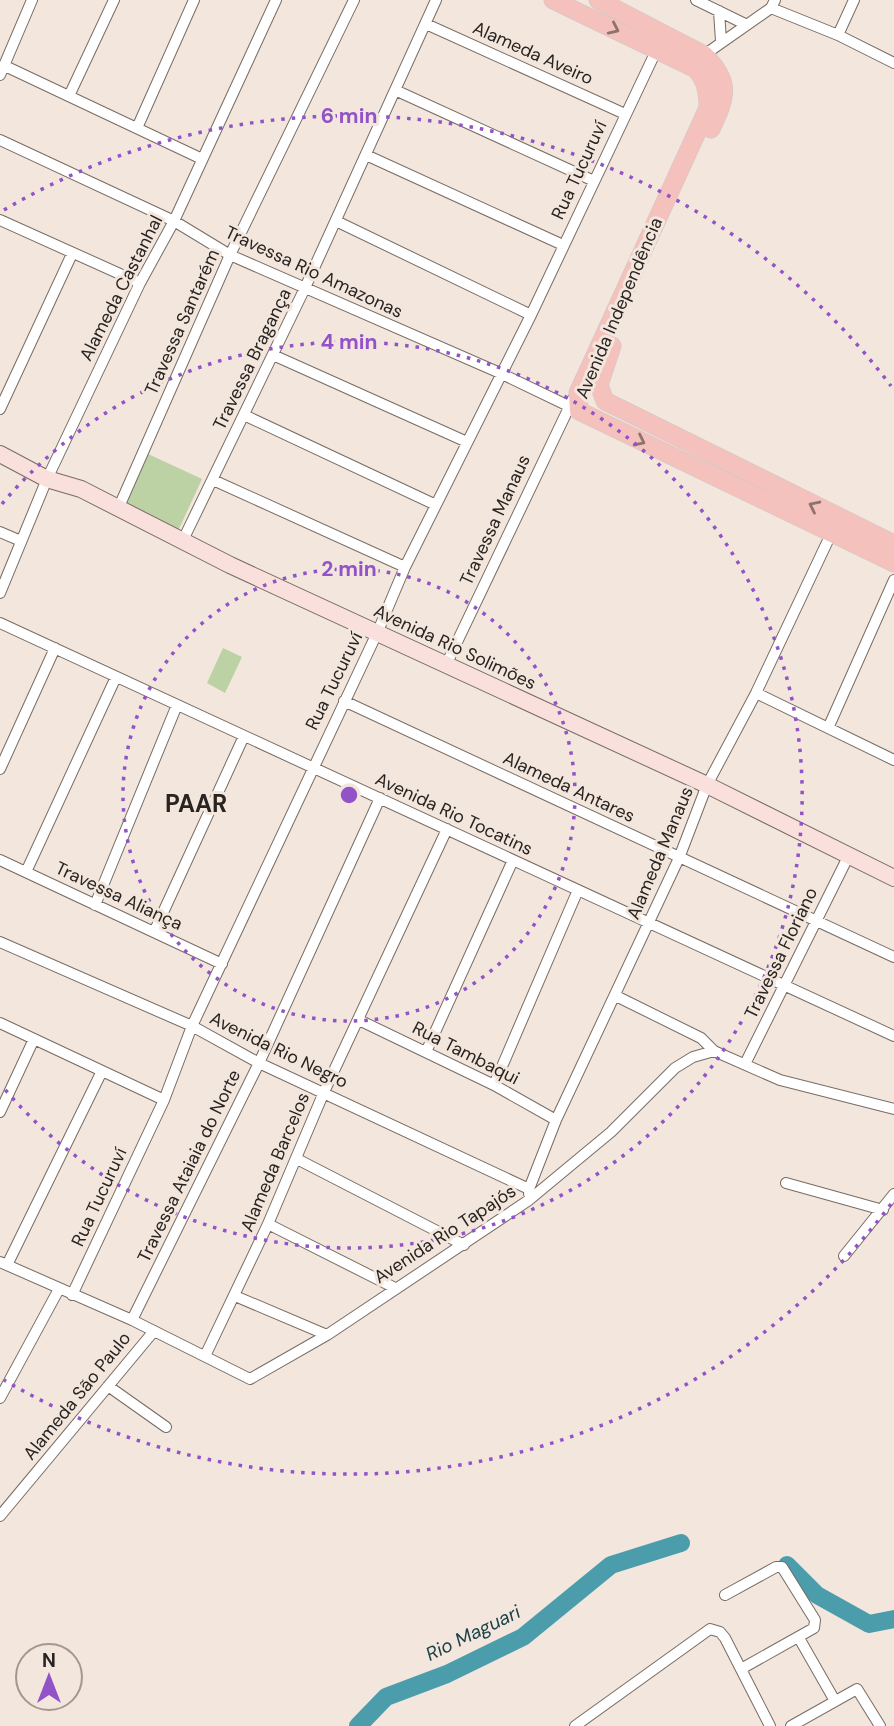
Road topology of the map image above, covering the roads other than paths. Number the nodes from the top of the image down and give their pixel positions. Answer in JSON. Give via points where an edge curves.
{"nodes":[{"id":1,"x":32,"y":0,"type":"edge"},
{"id":2,"x":114,"y":0,"type":"edge"},
{"id":3,"x":194,"y":0,"type":"edge"},
{"id":4,"x":276,"y":0,"type":"edge"},
{"id":5,"x":354,"y":0,"type":"edge"},
{"id":6,"x":436,"y":0,"type":"edge"},
{"id":7,"x":553,"y":0,"type":"edge"},
{"id":8,"x":598,"y":0,"type":"edge"},
{"id":9,"x":696,"y":0,"type":"edge"},
{"id":10,"x":854,"y":0,"type":"edge"},
{"id":11,"x":773,"y":4,"type":"edge"},
{"id":12,"x":719,"y":11,"type":"junction"},
{"id":13,"x":426,"y":24,"type":"junction"},
{"id":14,"x":745,"y":24,"type":"junction"},
{"id":15,"x":838,"y":34,"type":"junction"},
{"id":16,"x":722,"y":41,"type":"junction"},
{"id":17,"x":657,"y":49,"type":"junction"},
{"id":18,"x":704,"y":55,"type":"junction"},
{"id":19,"x":894,"y":63,"type":"edge"},
{"id":20,"x":2,"y":70,"type":"edge"},
{"id":21,"x":396,"y":90,"type":"junction"},
{"id":22,"x":69,"y":96,"type":"junction"},
{"id":23,"x":625,"y":114,"type":"junction"},
{"id":24,"x":137,"y":128,"type":"junction"},
{"id":25,"x":0,"y":140,"type":"edge"},
{"id":26,"x":366,"y":155,"type":"junction"},
{"id":27,"x":200,"y":158,"type":"junction"},
{"id":28,"x":594,"y":181,"type":"junction"},
{"id":29,"x":336,"y":220,"type":"junction"},
{"id":30,"x":174,"y":221,"type":"junction"},
{"id":31,"x":2,"y":225,"type":"edge"},
{"id":32,"x":563,"y":245,"type":"junction"},
{"id":33,"x":72,"y":254,"type":"junction"},
{"id":34,"x":230,"y":256,"type":"junction"},
{"id":35,"x":140,"y":283,"type":"junction"},
{"id":36,"x":304,"y":290,"type":"junction"},
{"id":37,"x":531,"y":315,"type":"junction"},
{"id":38,"x":273,"y":355,"type":"junction"},
{"id":39,"x":500,"y":373,"type":"junction"},
{"id":40,"x":575,"y":403,"type":"junction"},
{"id":41,"x":0,"y":409,"type":"edge"},
{"id":42,"x":244,"y":415,"type":"junction"},
{"id":43,"x":467,"y":442,"type":"junction"},
{"id":44,"x":0,"y":454,"type":"edge"},
{"id":45,"x":47,"y":480,"type":"junction"},
{"id":46,"x":213,"y":480,"type":"junction"},
{"id":47,"x":436,"y":505,"type":"junction"},
{"id":48,"x":118,"y":509,"type":"junction"},
{"id":49,"x":0,"y":532,"type":"edge"},
{"id":50,"x":831,"y":534,"type":"junction"},
{"id":51,"x":875,"y":536,"type":"junction"},
{"id":52,"x":183,"y":540,"type":"junction"},
{"id":53,"x":21,"y":541,"type":"junction"},
{"id":54,"x":894,"y":544,"type":"edge"},
{"id":55,"x":894,"y":563,"type":"edge"},
{"id":56,"x":405,"y":567,"type":"junction"},
{"id":57,"x":894,"y":580,"type":"edge"},
{"id":58,"x":0,"y":593,"type":"edge"},
{"id":59,"x":0,"y":623,"type":"edge"},
{"id":60,"x":378,"y":631,"type":"junction"},
{"id":61,"x":55,"y":648,"type":"junction"},
{"id":62,"x":446,"y":665,"type":"junction"},
{"id":63,"x":116,"y":677,"type":"junction"},
{"id":64,"x":756,"y":693,"type":"junction"},
{"id":65,"x":344,"y":701,"type":"junction"},
{"id":66,"x":177,"y":705,"type":"junction"},
{"id":67,"x":829,"y":726,"type":"junction"},
{"id":68,"x":244,"y":736,"type":"junction"},
{"id":69,"x":894,"y":758,"type":"edge"},
{"id":70,"x":312,"y":768,"type":"junction"},
{"id":71,"x":0,"y":769,"type":"edge"},
{"id":72,"x":707,"y":785,"type":"junction"},
{"id":73,"x":380,"y":798,"type":"junction"},
{"id":74,"x":447,"y":829,"type":"junction"},
{"id":75,"x":848,"y":857,"type":"junction"},
{"id":76,"x":679,"y":858,"type":"junction"},
{"id":77,"x":0,"y":860,"type":"edge"},
{"id":78,"x":513,"y":860,"type":"junction"},
{"id":79,"x":26,"y":872,"type":"junction"},
{"id":80,"x":894,"y":878,"type":"edge"},
{"id":81,"x":578,"y":890,"type":"junction"},
{"id":82,"x":95,"y":905,"type":"junction"},
{"id":83,"x":816,"y":920,"type":"junction"},
{"id":84,"x":648,"y":925,"type":"junction"},
{"id":85,"x":155,"y":930,"type":"junction"},
{"id":86,"x":0,"y":942,"type":"edge"},
{"id":87,"x":894,"y":957,"type":"edge"},
{"id":88,"x":222,"y":964,"type":"junction"},
{"id":89,"x":785,"y":986,"type":"junction"},
{"id":90,"x":616,"y":996,"type":"junction"},
{"id":91,"x":359,"y":1020,"type":"junction"},
{"id":92,"x":0,"y":1023,"type":"edge"},
{"id":93,"x":192,"y":1026,"type":"junction"},
{"id":94,"x":894,"y":1036,"type":"edge"},
{"id":95,"x":34,"y":1039,"type":"junction"},
{"id":96,"x":714,"y":1051,"type":"junction"},
{"id":97,"x":426,"y":1052,"type":"junction"},
{"id":98,"x":259,"y":1063,"type":"junction"},
{"id":99,"x":745,"y":1064,"type":"junction"},
{"id":100,"x":102,"y":1071,"type":"junction"},
{"id":101,"x":494,"y":1085,"type":"junction"},
{"id":102,"x":324,"y":1092,"type":"junction"},
{"id":103,"x":164,"y":1100,"type":"junction"},
{"id":104,"x":894,"y":1109,"type":"edge"},
{"id":105,"x":0,"y":1112,"type":"edge"},
{"id":106,"x":556,"y":1120,"type":"junction"},
{"id":107,"x":297,"y":1159,"type":"junction"},
{"id":108,"x":786,"y":1183,"type":"dead end"},
{"id":109,"x":894,"y":1194,"type":"edge"},
{"id":110,"x":529,"y":1195,"type":"junction"},
{"id":111,"x":883,"y":1210,"type":"junction"},
{"id":112,"x":268,"y":1224,"type":"junction"},
{"id":113,"x":464,"y":1244,"type":"junction"},
{"id":114,"x":844,"y":1256,"type":"dead end"},
{"id":115,"x":3,"y":1264,"type":"edge"},
{"id":116,"x":396,"y":1288,"type":"junction"},
{"id":117,"x":59,"y":1289,"type":"junction"},
{"id":118,"x":72,"y":1295,"type":"junction"},
{"id":119,"x":234,"y":1296,"type":"junction"},
{"id":120,"x":132,"y":1320,"type":"junction"},
{"id":121,"x":154,"y":1331,"type":"junction"},
{"id":122,"x":327,"y":1335,"type":"junction"},
{"id":123,"x":205,"y":1356,"type":"junction"},
{"id":124,"x":108,"y":1386,"type":"junction"},
{"id":125,"x":0,"y":1398,"type":"edge"},
{"id":126,"x":166,"y":1427,"type":"dead end"},
{"id":127,"x":0,"y":1516,"type":"edge"},
{"id":128,"x":725,"y":1595,"type":"dead end"},
{"id":129,"x":799,"y":1638,"type":"junction"},
{"id":130,"x":741,"y":1669,"type":"junction"},
{"id":131,"x":835,"y":1701,"type":"junction"},
{"id":132,"x":575,"y":1726,"type":"edge"},
{"id":133,"x":771,"y":1726,"type":"edge"},
{"id":134,"x":791,"y":1726,"type":"edge"},
{"id":135,"x":880,"y":1726,"type":"edge"}],
"edges":[{"from":1,"to":20,"type":"street"},
{"from":2,"to":22,"type":"street"},
{"from":3,"to":24,"type":"street"},
{"from":4,"to":27,"type":"street","name":"Alameda Castanhal"},
{"from":5,"to":34,"type":"street","name":"Travessa Santarém"},
{"from":6,"to":13,"type":"street","name":"Travessa Bragança"},
{"from":7,"to":17,"type":"main road","name":"Avenida Independência","one_way":true},
{"from":8,"to":18,"type":"main road","name":"Avenida Independência"},
{"from":9,"to":12,"type":"street"},
{"from":10,"to":15,"type":"street"},
{"from":11,"to":14,"type":"street"},
{"from":11,"to":15,"type":"street"},
{"from":12,"to":14,"type":"street"},
{"from":12,"to":16,"type":"street"},
{"from":13,"to":21,"type":"street","name":"Travessa Bragança"},
{"from":13,"to":23,"type":"street","name":"Alameda Aveiro"},
{"from":14,"to":16,"type":"street"},
{"from":15,"to":19,"type":"street"},
{"from":16,"to":18,"type":"street"},
{"from":17,"to":23,"type":"street","name":"Rua Tucuruví"},
{"from":17,"to":40,"type":"main road","name":"Avenida Independência","via":[[696,69],[706,86],[708,108]]},
{"from":51,"to":18,"type":"main road","name":"Avenida Independência","one_way":true,"via":[[601,396],[605,363],[723,103],[718,68]]},
{"from":20,"to":22,"type":"street"},
{"from":21,"to":26,"type":"street","name":"Travessa Bragança"},
{"from":21,"to":28,"type":"street"},
{"from":22,"to":24,"type":"street"},
{"from":23,"to":28,"type":"street","name":"Rua Tucuruví"},
{"from":24,"to":27,"type":"street"},
{"from":25,"to":30,"type":"street","name":"Travessa Rio Amazonas"},
{"from":26,"to":29,"type":"street","name":"Travessa Bragança"},
{"from":26,"to":32,"type":"street"},
{"from":27,"to":30,"type":"street","name":"Alameda Castanhal"},
{"from":28,"to":32,"type":"street","name":"Rua Tucuruví"},
{"from":29,"to":36,"type":"street","name":"Travessa Bragança"},
{"from":29,"to":37,"type":"street"},
{"from":30,"to":34,"type":"street","name":"Travessa Rio Amazonas"},
{"from":30,"to":35,"type":"street","name":"Alameda Castanhal"},
{"from":31,"to":33,"type":"street"},
{"from":32,"to":37,"type":"street","name":"Rua Tucuruví"},
{"from":33,"to":35,"type":"street"},
{"from":33,"to":41,"type":"street"},
{"from":34,"to":36,"type":"street","name":"Travessa Rio Amazonas"},
{"from":34,"to":48,"type":"street","name":"Travessa Santarém"},
{"from":35,"to":45,"type":"street","name":"Alameda Castanhal"},
{"from":36,"to":38,"type":"street","name":"Travessa Bragança"},
{"from":36,"to":39,"type":"street","name":"Travessa Rio Amazonas"},
{"from":37,"to":39,"type":"street","name":"Rua Tucuruví"},
{"from":38,"to":42,"type":"street","name":"Travessa Bragança"},
{"from":38,"to":43,"type":"street"},
{"from":39,"to":40,"type":"street","name":"Travessa Rio Amazonas"},
{"from":39,"to":43,"type":"street","name":"Rua Tucuruví"},
{"from":40,"to":50,"type":"main road","name":"Avenida Independência","one_way":true},
{"from":40,"to":62,"type":"street","name":"Travessa Manaus"},
{"from":42,"to":46,"type":"street","name":"Travessa Bragança"},
{"from":42,"to":47,"type":"street"},
{"from":43,"to":47,"type":"street","name":"Rua Tucuruví"},
{"from":44,"to":45,"type":"main road","name":"Avenida Rio Solimões"},
{"from":45,"to":48,"type":"main road","name":"Avenida Rio Solimões","via":[[80,489]]},
{"from":45,"to":53,"type":"street","name":"Alameda Castanhal"},
{"from":46,"to":52,"type":"street","name":"Travessa Bragança"},
{"from":46,"to":56,"type":"street"},
{"from":47,"to":56,"type":"street","name":"Rua Tucuruví"},
{"from":48,"to":52,"type":"main road","name":"Avenida Rio Solimões"},
{"from":49,"to":53,"type":"street"},
{"from":50,"to":51,"type":"main road","via":[[844,531]]},
{"from":50,"to":55,"type":"main road","name":"Avenida Independência"},
{"from":50,"to":64,"type":"street","name":"Alameda Manaus"},
{"from":51,"to":54,"type":"main road","name":"Avenida Independência"},
{"from":52,"to":60,"type":"main road","name":"Avenida Rio Solimões"},
{"from":53,"to":58,"type":"street","name":"Alameda Castanhal"},
{"from":56,"to":60,"type":"street","name":"Rua Tucuruví"},
{"from":57,"to":67,"type":"street"},
{"from":59,"to":61,"type":"street","name":"Avenida Rio Tocatins"},
{"from":60,"to":62,"type":"main road","name":"Avenida Rio Solimões"},
{"from":60,"to":65,"type":"street","name":"Rua Tucuruví"},
{"from":61,"to":63,"type":"street","name":"Avenida Rio Tocatins"},
{"from":61,"to":71,"type":"street"},
{"from":62,"to":72,"type":"main road","name":"Avenida Rio Solimões"},
{"from":63,"to":66,"type":"street","name":"Avenida Rio Tocatins"},
{"from":63,"to":79,"type":"street"},
{"from":64,"to":67,"type":"street"},
{"from":64,"to":72,"type":"street","name":"Alameda Manaus"},
{"from":65,"to":70,"type":"street","name":"Rua Tucuruví"},
{"from":65,"to":76,"type":"street","name":"Alameda Antares"},
{"from":66,"to":68,"type":"street","name":"Avenida Rio Tocatins"},
{"from":66,"to":82,"type":"street"},
{"from":67,"to":69,"type":"street"},
{"from":68,"to":70,"type":"street","name":"Avenida Rio Tocatins"},
{"from":68,"to":85,"type":"street"},
{"from":70,"to":73,"type":"street","name":"Avenida Rio Tocatins"},
{"from":70,"to":88,"type":"street","name":"Rua Tucuruví"},
{"from":72,"to":75,"type":"main road","name":"Avenida Rio Solimões"},
{"from":72,"to":76,"type":"street","name":"Alameda Manaus"},
{"from":73,"to":74,"type":"street","name":"Avenida Rio Tocatins"},
{"from":73,"to":98,"type":"street","name":"Travessa Ataiaia do Norte"},
{"from":74,"to":78,"type":"street","name":"Avenida Rio Tocatins"},
{"from":74,"to":91,"type":"street","name":"Alameda Barcelos"},
{"from":75,"to":80,"type":"main road","name":"Avenida Rio Solimões"},
{"from":75,"to":83,"type":"street","name":"Travessa Floriano"},
{"from":76,"to":83,"type":"street","name":"Alameda Antares"},
{"from":76,"to":84,"type":"street","name":"Alameda Manaus"},
{"from":77,"to":79,"type":"street","name":"Travessa Aliança"},
{"from":78,"to":81,"type":"street","name":"Avenida Rio Tocatins"},
{"from":78,"to":97,"type":"street"},
{"from":79,"to":82,"type":"street","name":"Travessa Aliança"},
{"from":81,"to":84,"type":"street","name":"Avenida Rio Tocatins"},
{"from":81,"to":101,"type":"street"},
{"from":82,"to":85,"type":"street","name":"Travessa Aliança"},
{"from":83,"to":87,"type":"street","name":"Alameda Antares"},
{"from":83,"to":89,"type":"street","name":"Travessa Floriano"},
{"from":84,"to":89,"type":"street","name":"Avenida Rio Tocatins"},
{"from":84,"to":90,"type":"street","name":"Alameda Manaus"},
{"from":85,"to":88,"type":"street","name":"Travessa Aliança"},
{"from":86,"to":93,"type":"street","name":"Avenida Rio Negro"},
{"from":88,"to":93,"type":"street","name":"Rua Tucuruví"},
{"from":89,"to":94,"type":"street","name":"Avenida Rio Tocatins"},
{"from":89,"to":99,"type":"street","name":"Travessa Floriano"},
{"from":90,"to":96,"type":"street","via":[[701,1038]]},
{"from":90,"to":106,"type":"street","name":"Alameda Manaus"},
{"from":91,"to":97,"type":"street","name":"Rua Tambaqui"},
{"from":91,"to":102,"type":"street","name":"Alameda Barcelos"},
{"from":92,"to":95,"type":"street"},
{"from":93,"to":98,"type":"street","name":"Avenida Rio Negro"},
{"from":93,"to":103,"type":"street","name":"Rua Tucuruví"},
{"from":95,"to":100,"type":"street"},
{"from":95,"to":105,"type":"street"},
{"from":96,"to":99,"type":"street"},
{"from":96,"to":110,"type":"street","name":"Avenida Rio Tapajós","via":[[676,1068],[611,1132]]},
{"from":97,"to":101,"type":"street","name":"Rua Tambaqui"},
{"from":98,"to":102,"type":"street","name":"Avenida Rio Negro"},
{"from":98,"to":120,"type":"street","name":"Travessa Ataiaia do Norte"},
{"from":99,"to":104,"type":"street","via":[[780,1080]]},
{"from":100,"to":103,"type":"street"},
{"from":100,"to":115,"type":"street"},
{"from":101,"to":106,"type":"street","name":"Rua Tambaqui"},
{"from":102,"to":107,"type":"street","name":"Alameda Barcelos"},
{"from":102,"to":110,"type":"street","name":"Avenida Rio Negro"},
{"from":103,"to":118,"type":"street","name":"Rua Tucuruví"},
{"from":106,"to":110,"type":"street","name":"Alameda Manaus"},
{"from":107,"to":112,"type":"street","name":"Alameda Barcelos"},
{"from":107,"to":113,"type":"street"},
{"from":108,"to":111,"type":"street"},
{"from":109,"to":111,"type":"street"},
{"from":110,"to":113,"type":"street","name":"Avenida Rio Tapajós"},
{"from":111,"to":114,"type":"street"},
{"from":112,"to":116,"type":"street"},
{"from":112,"to":119,"type":"street","name":"Alameda Barcelos"},
{"from":113,"to":116,"type":"street","name":"Avenida Rio Tapajós"},
{"from":115,"to":117,"type":"street","name":"Avenida Rio Tapajós"},
{"from":116,"to":122,"type":"street","name":"Avenida Rio Tapajós"},
{"from":117,"to":118,"type":"street","name":"Avenida Rio Tapajós"},
{"from":117,"to":125,"type":"street"},
{"from":118,"to":120,"type":"street","name":"Avenida Rio Tapajós"},
{"from":119,"to":122,"type":"street"},
{"from":119,"to":123,"type":"street","name":"Alameda Barcelos"},
{"from":120,"to":121,"type":"street","name":"Avenida Rio Tapajós"},
{"from":121,"to":123,"type":"street","name":"Avenida Rio Tapajós"},
{"from":121,"to":124,"type":"street","name":"Alameda São Paulo"},
{"from":122,"to":123,"type":"street","name":"Avenida Rio Tapajós","via":[[250,1379]]},
{"from":124,"to":126,"type":"street"},
{"from":124,"to":127,"type":"street","name":"Alameda São Paulo"},
{"from":128,"to":129,"type":"street","via":[[782,1567],[815,1620],[814,1628]]},
{"from":129,"to":130,"type":"street"},
{"from":129,"to":131,"type":"street"},
{"from":130,"to":132,"type":"street","via":[[720,1632],[710,1629]]},
{"from":130,"to":133,"type":"street"},
{"from":131,"to":134,"type":"street"},
{"from":131,"to":135,"type":"street","via":[[859,1690]]}]}
